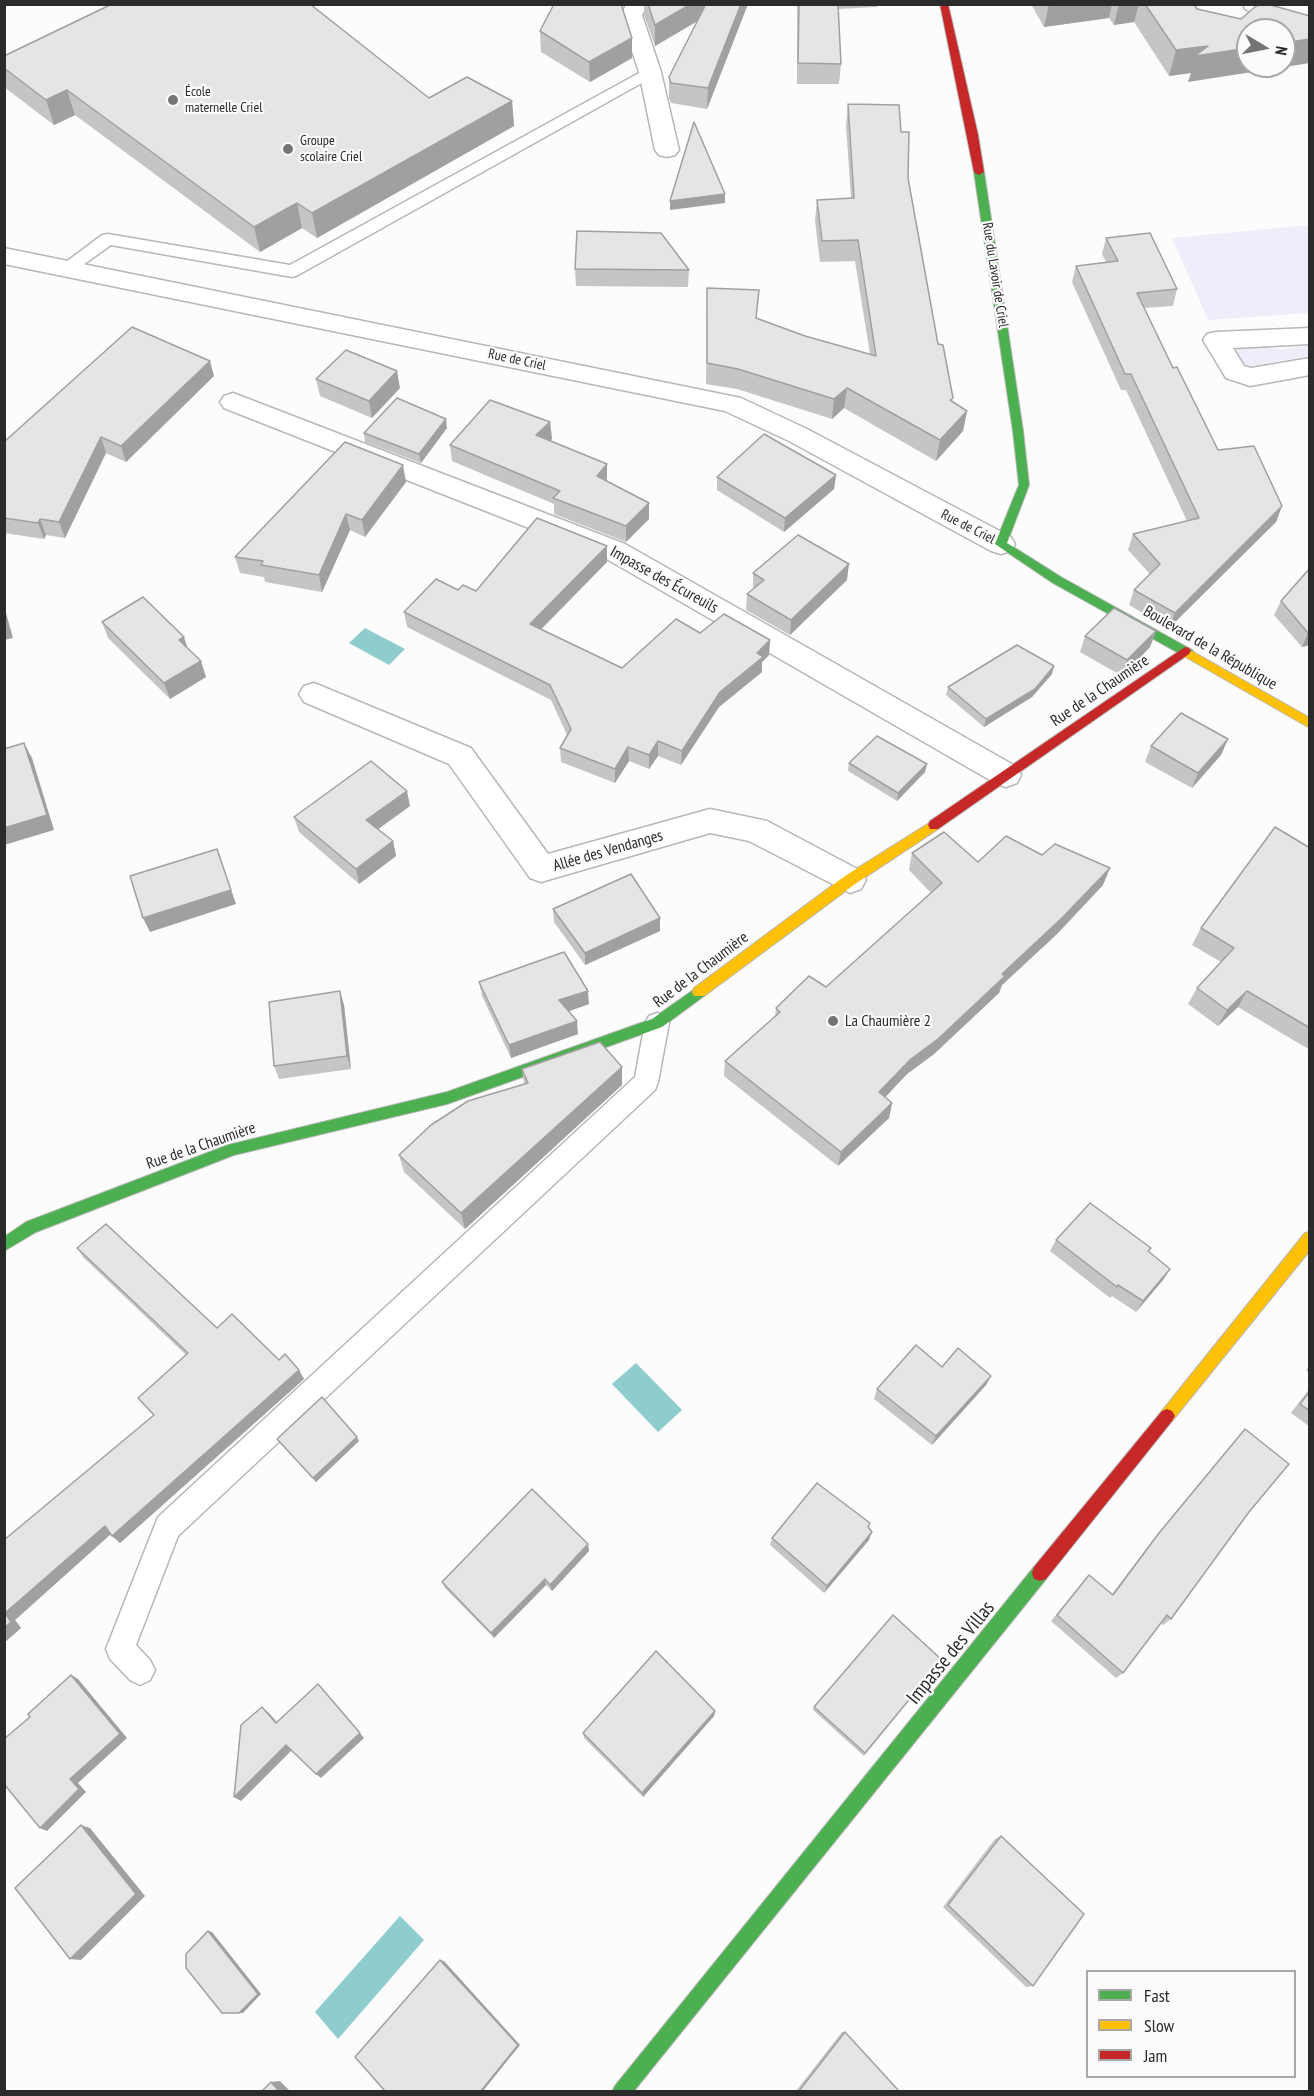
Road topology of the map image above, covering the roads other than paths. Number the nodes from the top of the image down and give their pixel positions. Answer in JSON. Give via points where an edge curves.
{"nodes":[{"id":1,"x":638,"y":4,"type":"edge"},
{"id":2,"x":944,"y":4,"type":"edge"},
{"id":3,"x":1252,"y":4,"type":"edge"},
{"id":4,"x":1310,"y":36,"type":"edge"},
{"id":5,"x":650,"y":72,"type":"junction"},
{"id":6,"x":667,"y":150,"type":"dead end"},
{"id":7,"x":4,"y":256,"type":"edge"},
{"id":8,"x":67,"y":268,"type":"junction"},
{"id":9,"x":1310,"y":336,"type":"edge"},
{"id":10,"x":1310,"y":366,"type":"edge"},
{"id":11,"x":233,"y":402,"type":"dead end"},
{"id":12,"x":1001,"y":544,"type":"junction"},
{"id":13,"x":1185,"y":651,"type":"junction"},
{"id":14,"x":314,"y":694,"type":"dead end"},
{"id":15,"x":1310,"y":724,"type":"edge"},
{"id":16,"x":1006,"y":775,"type":"junction"},
{"id":17,"x":849,"y":879,"type":"junction"},
{"id":18,"x":657,"y":1023,"type":"junction"},
{"id":19,"x":1310,"y":1238,"type":"edge"},
{"id":20,"x":4,"y":1245,"type":"edge"},
{"id":21,"x":140,"y":1670,"type":"dead end"},
{"id":22,"x":621,"y":2091,"type":"edge"}],
"edges":[{"from":1,"to":5,"type":"street","via":[[631,15]]},
{"from":2,"to":12,"type":"street","name":"Rue du Lavoir de Criel","via":[[975,143],[1024,485]]},
{"from":3,"to":4,"type":"street"},
{"from":5,"to":6,"type":"street"},
{"from":5,"to":8,"type":"lane","via":[[292,271],[108,239]]},
{"from":7,"to":8,"type":"street","name":"Rue de Criel"},
{"from":8,"to":12,"type":"street","name":"Rue de Criel","via":[[732,404]]},
{"from":9,"to":10,"type":"street","via":[[1216,340],[1235,372],[1250,377]]},
{"from":11,"to":16,"type":"street","name":"Impasse des Écureuils","via":[[615,551]]},
{"from":12,"to":13,"type":"street","name":"Boulevard de la République"},
{"from":13,"to":15,"type":"street","name":"Boulevard de la République"},
{"from":13,"to":16,"type":"street","name":"Rue de la Chaumière"},
{"from":14,"to":17,"type":"street","name":"Allée des Vendanges","via":[[460,756],[542,869],[710,821],[756,830]]},
{"from":16,"to":17,"type":"street","name":"Rue de la Chaumière"},
{"from":17,"to":18,"type":"street","name":"Rue de la Chaumière"},
{"from":18,"to":20,"type":"street","name":"Rue de la Chaumière","via":[[447,1098],[233,1149],[31,1227]]},
{"from":18,"to":21,"type":"lane","via":[[646,1082],[168,1527],[120,1648]]},
{"from":19,"to":22,"type":"street","name":"Impasse des Villas"}]}
